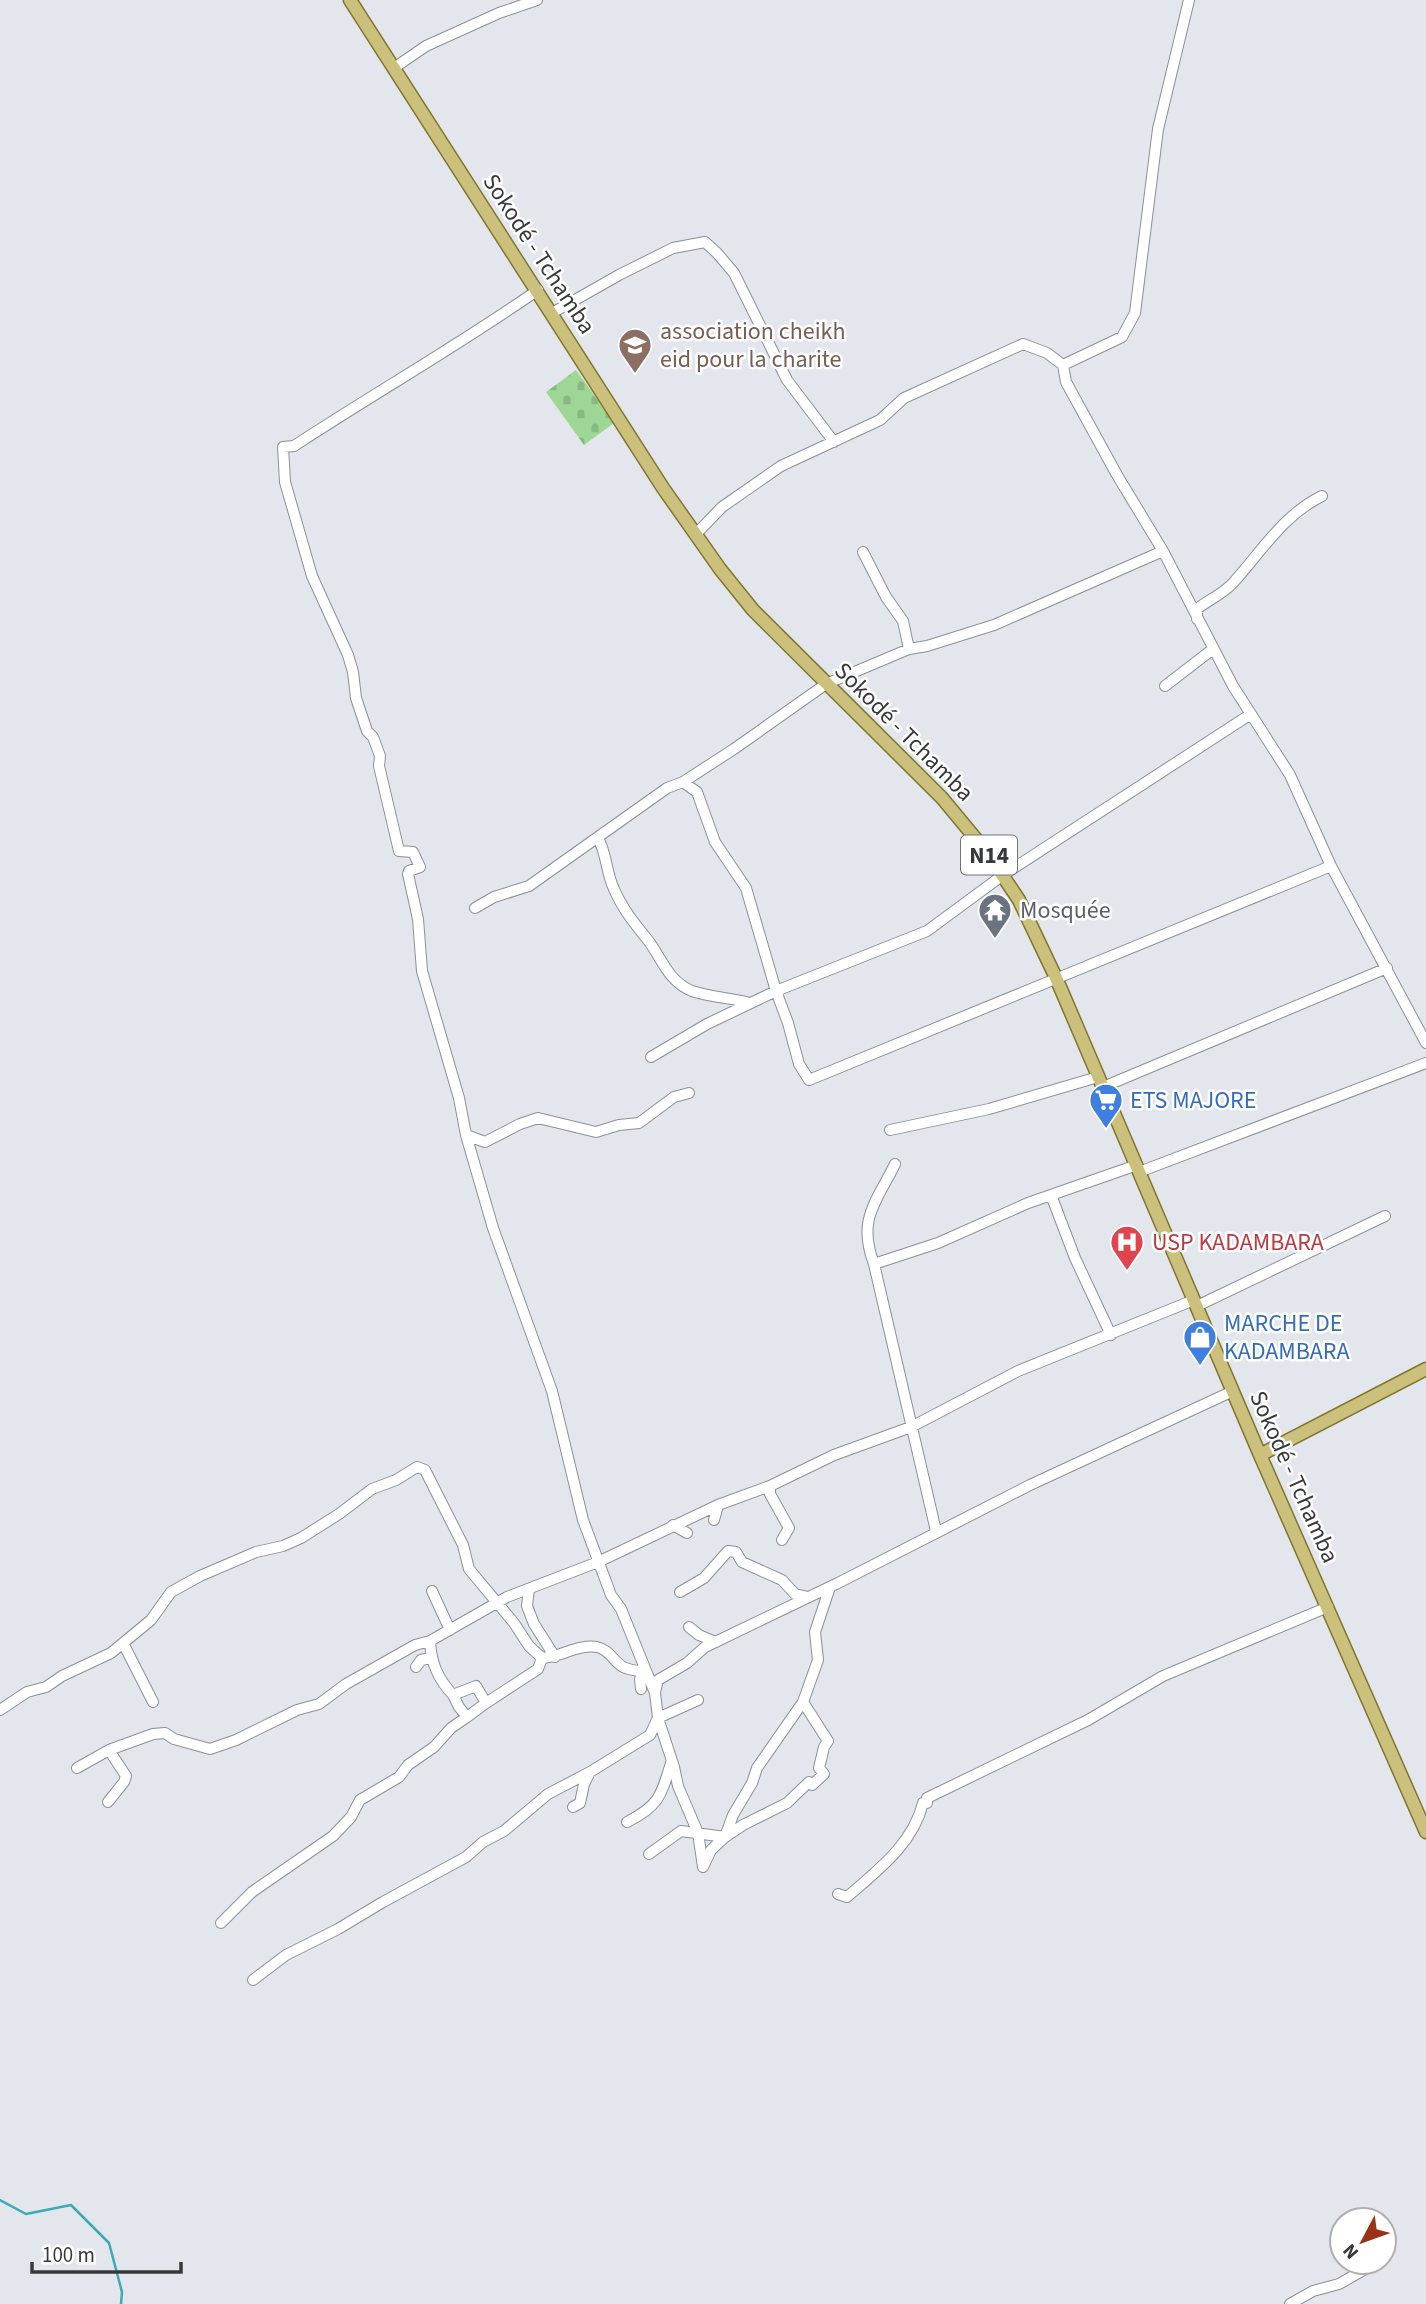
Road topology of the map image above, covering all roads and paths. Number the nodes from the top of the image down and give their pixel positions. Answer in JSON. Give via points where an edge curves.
{"nodes":[{"id":1,"x":350,"y":0,"type":"edge"},
{"id":2,"x":537,"y":0,"type":"edge"},
{"id":3,"x":1189,"y":0,"type":"edge"},
{"id":4,"x":394,"y":68,"type":"junction"},
{"id":5,"x":538,"y":290,"type":"junction"},
{"id":6,"x":552,"y":313,"type":"junction"},
{"id":7,"x":1063,"y":365,"type":"junction"},
{"id":8,"x":834,"y":442,"type":"junction"},
{"id":9,"x":1322,"y":496,"type":"dead end"},
{"id":10,"x":695,"y":535,"type":"junction"},
{"id":11,"x":1163,"y":551,"type":"junction"},
{"id":12,"x":863,"y":552,"type":"dead end"},
{"id":13,"x":1197,"y":619,"type":"junction"},
{"id":14,"x":909,"y":649,"type":"junction"},
{"id":15,"x":1213,"y":649,"type":"junction"},
{"id":16,"x":827,"y":684,"type":"junction"},
{"id":17,"x":1166,"y":687,"type":"dead end"},
{"id":18,"x":1251,"y":714,"type":"junction"},
{"id":19,"x":682,"y":782,"type":"junction"},
{"id":20,"x":598,"y":838,"type":"junction"},
{"id":21,"x":1331,"y":866,"type":"junction"},
{"id":22,"x":1003,"y":875,"type":"junction"},
{"id":23,"x":475,"y":908,"type":"dead end"},
{"id":24,"x":1387,"y":968,"type":"junction"},
{"id":25,"x":1057,"y":980,"type":"junction"},
{"id":26,"x":776,"y":990,"type":"junction"},
{"id":27,"x":750,"y":1003,"type":"junction"},
{"id":28,"x":1426,"y":1043,"type":"edge"},
{"id":29,"x":651,"y":1057,"type":"dead end"},
{"id":30,"x":1426,"y":1063,"type":"edge"},
{"id":31,"x":1101,"y":1082,"type":"junction"},
{"id":32,"x":689,"y":1093,"type":"dead end"},
{"id":33,"x":890,"y":1130,"type":"dead end"},
{"id":34,"x":466,"y":1135,"type":"junction"},
{"id":35,"x":895,"y":1164,"type":"dead end"},
{"id":36,"x":1138,"y":1168,"type":"junction"},
{"id":37,"x":1051,"y":1195,"type":"junction"},
{"id":38,"x":1385,"y":1216,"type":"dead end"},
{"id":39,"x":874,"y":1264,"type":"junction"},
{"id":40,"x":1196,"y":1303,"type":"junction"},
{"id":41,"x":1111,"y":1335,"type":"junction"},
{"id":42,"x":1426,"y":1369,"type":"edge"},
{"id":43,"x":1233,"y":1391,"type":"junction"},
{"id":44,"x":911,"y":1427,"type":"junction"},
{"id":45,"x":1261,"y":1455,"type":"junction"},
{"id":46,"x":770,"y":1486,"type":"junction"},
{"id":47,"x":718,"y":1505,"type":"junction"},
{"id":48,"x":714,"y":1520,"type":"dead end"},
{"id":49,"x":673,"y":1525,"type":"junction"},
{"id":50,"x":936,"y":1531,"type":"junction"},
{"id":51,"x":687,"y":1533,"type":"dead end"},
{"id":52,"x":782,"y":1541,"type":"dead end"},
{"id":53,"x":598,"y":1562,"type":"junction"},
{"id":54,"x":830,"y":1587,"type":"junction"},
{"id":55,"x":529,"y":1588,"type":"junction"},
{"id":56,"x":432,"y":1591,"type":"dead end"},
{"id":57,"x":680,"y":1592,"type":"dead end"},
{"id":58,"x":808,"y":1597,"type":"junction"},
{"id":59,"x":496,"y":1603,"type":"junction"},
{"id":60,"x":1328,"y":1607,"type":"junction"},
{"id":61,"x":689,"y":1627,"type":"dead end"},
{"id":62,"x":450,"y":1630,"type":"junction"},
{"id":63,"x":430,"y":1641,"type":"junction"},
{"id":64,"x":716,"y":1642,"type":"junction"},
{"id":65,"x":123,"y":1643,"type":"junction"},
{"id":66,"x":555,"y":1657,"type":"junction"},
{"id":67,"x":431,"y":1658,"type":"junction"},
{"id":68,"x":542,"y":1658,"type":"junction"},
{"id":69,"x":416,"y":1667,"type":"dead end"},
{"id":70,"x":645,"y":1672,"type":"junction"},
{"id":71,"x":641,"y":1689,"type":"dead end"},
{"id":72,"x":655,"y":1693,"type":"junction"},
{"id":73,"x":453,"y":1695,"type":"junction"},
{"id":74,"x":698,"y":1700,"type":"dead end"},
{"id":75,"x":153,"y":1702,"type":"dead end"},
{"id":76,"x":803,"y":1702,"type":"junction"},
{"id":77,"x":486,"y":1703,"type":"junction"},
{"id":78,"x":0,"y":1710,"type":"edge"},
{"id":79,"x":467,"y":1717,"type":"junction"},
{"id":80,"x":658,"y":1718,"type":"junction"},
{"id":81,"x":109,"y":1750,"type":"junction"},
{"id":82,"x":671,"y":1763,"type":"junction"},
{"id":83,"x":77,"y":1768,"type":"dead end"},
{"id":84,"x":590,"y":1772,"type":"junction"},
{"id":85,"x":104,"y":1798,"type":"dead end"},
{"id":86,"x":573,"y":1807,"type":"dead end"},
{"id":87,"x":627,"y":1822,"type":"dead end"},
{"id":88,"x":1426,"y":1832,"type":"edge"},
{"id":89,"x":698,"y":1833,"type":"junction"},
{"id":90,"x":725,"y":1837,"type":"junction"},
{"id":91,"x":649,"y":1854,"type":"dead end"},
{"id":92,"x":838,"y":1894,"type":"dead end"},
{"id":93,"x":221,"y":1923,"type":"dead end"},
{"id":94,"x":253,"y":1980,"type":"dead end"},
{"id":95,"x":1353,"y":2276,"type":"edge"},
{"id":96,"x":1290,"y":2304,"type":"edge"}],
"edges":[{"from":1,"to":4,"type":"main road","name":"Sokodé - Tchamba","number":"N14"},
{"from":2,"to":4,"type":"street","via":[[426,46]]},
{"from":3,"to":7,"type":"street","via":[[1158,129],[1135,313],[1122,337]]},
{"from":4,"to":5,"type":"main road","name":"Sokodé - Tchamba","number":"N14"},
{"from":5,"to":6,"type":"main road","name":"Sokodé - Tchamba","number":"N14"},
{"from":5,"to":34,"type":"street","via":[[294,446],[283,447],[285,482],[312,576],[348,655],[356,698],[380,756],[399,851],[413,852],[419,867],[408,874],[422,971]]},
{"from":6,"to":8,"type":"street","via":[[673,248],[705,242],[734,273],[787,380]]},
{"from":6,"to":10,"type":"main road","name":"Sokodé - Tchamba","number":"N14"},
{"from":7,"to":8,"type":"street","via":[[1023,344],[904,398],[880,421]]},
{"from":7,"to":11,"type":"street","via":[[1066,382]]},
{"from":8,"to":10,"type":"street","via":[[781,466],[722,507]]},
{"from":9,"to":13,"type":"street","via":[[1282,525],[1230,586],[1197,609]]},
{"from":10,"to":16,"type":"main road","name":"Sokodé - Tchamba","number":"N14","via":[[753,610]]},
{"from":11,"to":13,"type":"street"},
{"from":11,"to":14,"type":"street","via":[[994,625]]},
{"from":12,"to":14,"type":"street","via":[[903,621]]},
{"from":13,"to":15,"type":"street"},
{"from":14,"to":16,"type":"street"},
{"from":15,"to":17,"type":"street"},
{"from":15,"to":18,"type":"street"},
{"from":16,"to":19,"type":"street"},
{"from":16,"to":22,"type":"main road","name":"Sokodé - Tchamba","number":"N14","via":[[943,798]]},
{"from":18,"to":21,"type":"street","via":[[1290,775]]},
{"from":18,"to":22,"type":"street"},
{"from":19,"to":20,"type":"street"},
{"from":19,"to":26,"type":"street","via":[[697,792],[715,842],[746,888]]},
{"from":20,"to":23,"type":"street","via":[[529,886]]},
{"from":20,"to":27,"type":"street","via":[[624,910],[661,965],[690,990]]},
{"from":21,"to":24,"type":"street"},
{"from":21,"to":25,"type":"street"},
{"from":22,"to":25,"type":"main road","name":"Sokodé - Tchamba","number":"N14"},
{"from":22,"to":26,"type":"street","via":[[927,931]]},
{"from":24,"to":28,"type":"street"},
{"from":24,"to":31,"type":"street"},
{"from":25,"to":26,"type":"street","via":[[810,1080],[799,1064]]},
{"from":25,"to":31,"type":"main road","name":"Sokodé - Tchamba","number":"N14"},
{"from":26,"to":27,"type":"street"},
{"from":27,"to":29,"type":"street"},
{"from":30,"to":36,"type":"street"},
{"from":31,"to":33,"type":"street"},
{"from":31,"to":36,"type":"main road","name":"Sokodé - Tchamba","number":"N14"},
{"from":32,"to":34,"type":"street","via":[[674,1097],[639,1123],[596,1132],[538,1118],[485,1142]]},
{"from":34,"to":53,"type":"street","via":[[509,1276],[552,1391],[583,1520]]},
{"from":35,"to":39,"type":"street","via":[[870,1211],[866,1232]]},
{"from":36,"to":37,"type":"street"},
{"from":36,"to":40,"type":"main road","name":"Sokodé - Tchamba","number":"N14"},
{"from":37,"to":39,"type":"street","via":[[938,1243]]},
{"from":37,"to":41,"type":"street"},
{"from":38,"to":40,"type":"street"},
{"from":39,"to":44,"type":"street"},
{"from":40,"to":41,"type":"street"},
{"from":40,"to":43,"type":"main road","name":"Sokodé - Tchamba","number":"N14"},
{"from":41,"to":44,"type":"street","via":[[1018,1371]]},
{"from":42,"to":45,"type":"main road"},
{"from":43,"to":45,"type":"main road","name":"Sokodé - Tchamba","number":"N14"},
{"from":43,"to":50,"type":"street"},
{"from":44,"to":46,"type":"street"},
{"from":44,"to":50,"type":"street"},
{"from":45,"to":60,"type":"main road","name":"Sokodé - Tchamba","number":"N14"},
{"from":46,"to":47,"type":"street"},
{"from":46,"to":52,"type":"street","via":[[789,1528]]},
{"from":47,"to":48,"type":"street"},
{"from":47,"to":49,"type":"street"},
{"from":49,"to":51,"type":"street"},
{"from":49,"to":53,"type":"street"},
{"from":50,"to":54,"type":"street"},
{"from":53,"to":55,"type":"street"},
{"from":53,"to":70,"type":"street"},
{"from":54,"to":58,"type":"street"},
{"from":54,"to":76,"type":"street","via":[[815,1632],[818,1660]]},
{"from":55,"to":59,"type":"street"},
{"from":55,"to":66,"type":"street","via":[[527,1606]]},
{"from":56,"to":62,"type":"street"},
{"from":57,"to":58,"type":"street","via":[[704,1578],[728,1551],[782,1580],[795,1594]]},
{"from":58,"to":64,"type":"street"},
{"from":59,"to":62,"type":"street"},
{"from":59,"to":65,"type":"street","via":[[469,1569],[463,1545],[425,1470],[417,1466],[372,1489],[301,1538],[256,1552],[171,1592],[151,1620]]},
{"from":59,"to":68,"type":"street"},
{"from":60,"to":88,"type":"main road","name":"Sokodé - Tchamba","number":"N14"},
{"from":60,"to":92,"type":"street","via":[[1163,1676],[1088,1720],[927,1798],[919,1821],[897,1852],[847,1897]]},
{"from":61,"to":64,"type":"street"},
{"from":62,"to":63,"type":"street"},
{"from":63,"to":67,"type":"street"},
{"from":63,"to":81,"type":"street","via":[[346,1684],[319,1704],[210,1749],[165,1733]]},
{"from":64,"to":72,"type":"street","via":[[666,1673],[658,1680]]},
{"from":65,"to":75,"type":"street"},
{"from":65,"to":78,"type":"street"},
{"from":66,"to":68,"type":"street"},
{"from":66,"to":70,"type":"street","via":[[572,1649],[595,1647],[606,1650],[624,1668]]},
{"from":67,"to":69,"type":"street"},
{"from":67,"to":73,"type":"street","via":[[441,1682]]},
{"from":68,"to":77,"type":"street","via":[[538,1669]]},
{"from":70,"to":71,"type":"street"},
{"from":70,"to":72,"type":"street"},
{"from":72,"to":80,"type":"street"},
{"from":73,"to":77,"type":"street","via":[[476,1686]]},
{"from":73,"to":79,"type":"street"},
{"from":74,"to":80,"type":"street"},
{"from":76,"to":90,"type":"street","via":[[757,1768]]},
{"from":76,"to":90,"type":"street","via":[[828,1741],[820,1768],[824,1774],[787,1803]]},
{"from":77,"to":79,"type":"street"},
{"from":79,"to":93,"type":"street","via":[[399,1777],[360,1800],[332,1836],[252,1892]]},
{"from":80,"to":82,"type":"street"},
{"from":80,"to":84,"type":"street","via":[[650,1735]]},
{"from":81,"to":83,"type":"street"},
{"from":81,"to":85,"type":"street","via":[[126,1776]]},
{"from":82,"to":87,"type":"street","via":[[655,1805]]},
{"from":82,"to":89,"type":"street"},
{"from":84,"to":86,"type":"street","via":[[580,1803]]},
{"from":84,"to":94,"type":"street","via":[[548,1794],[466,1857],[286,1955]]},
{"from":89,"to":90,"type":"street"},
{"from":89,"to":90,"type":"street","via":[[703,1867],[711,1850]]},
{"from":89,"to":91,"type":"street","via":[[681,1831]]},
{"from":95,"to":96,"type":"street"}]}
